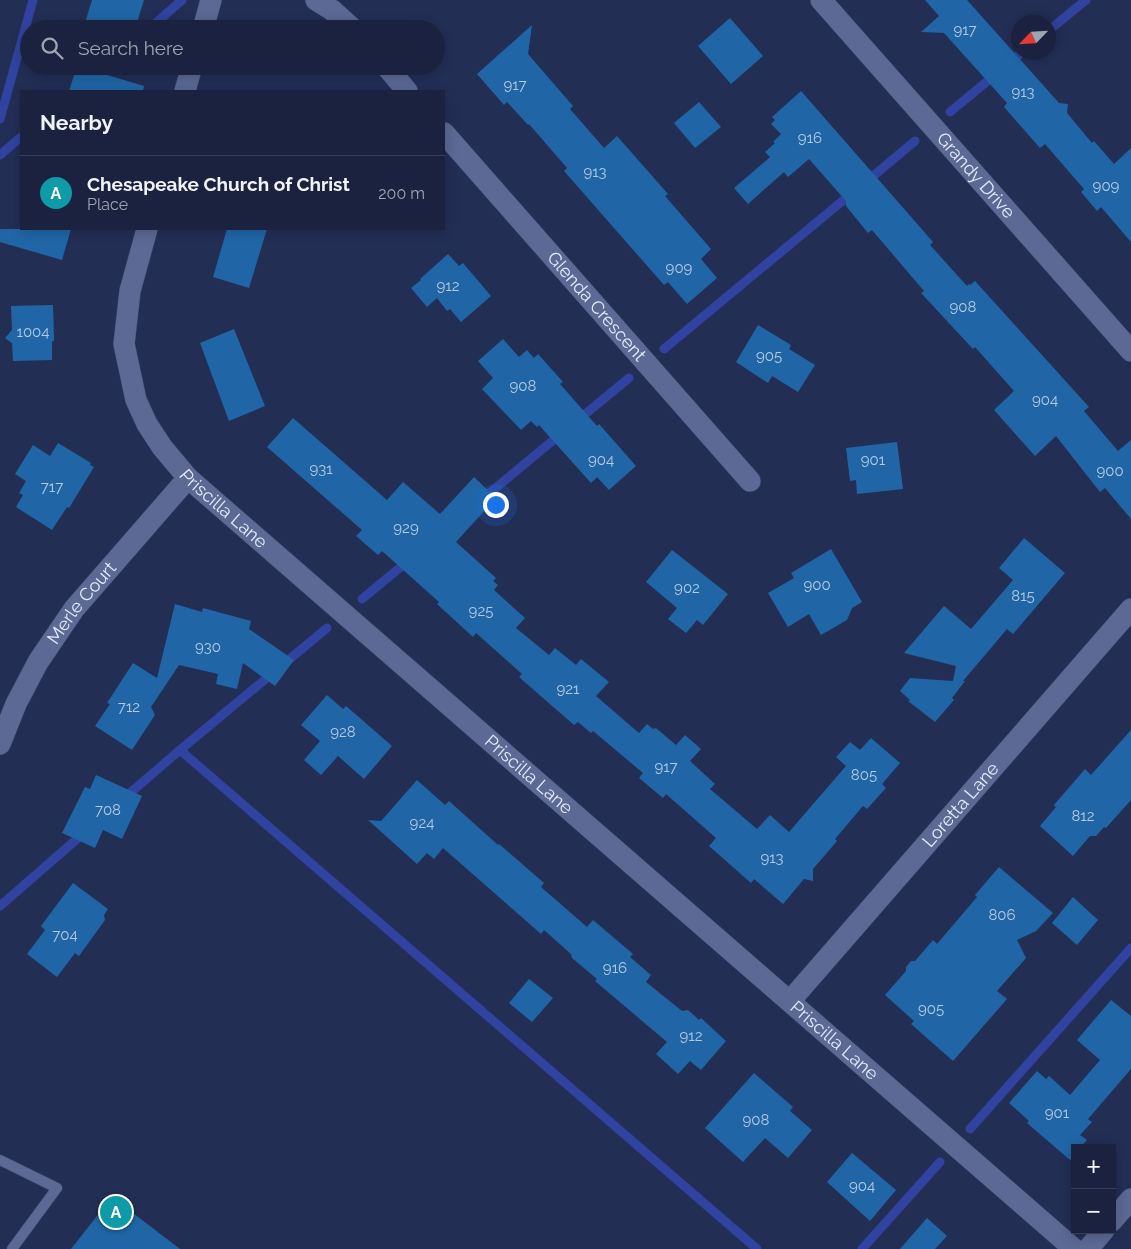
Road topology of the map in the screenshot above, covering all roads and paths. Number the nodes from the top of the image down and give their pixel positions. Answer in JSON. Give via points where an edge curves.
{"nodes":[{"id":1,"x":211,"y":0,"type":"edge"},
{"id":2,"x":316,"y":0,"type":"edge"},
{"id":3,"x":821,"y":0,"type":"edge"},
{"id":4,"x":205,"y":20,"type":"edge"},
{"id":5,"x":343,"y":20,"type":"edge"},
{"id":6,"x":189,"y":75,"type":"edge"},
{"id":7,"x":394,"y":75,"type":"edge"},
{"id":8,"x":185,"y":90,"type":"edge"},
{"id":9,"x":407,"y":90,"type":"edge"},
{"id":10,"x":445,"y":134,"type":"edge"},
{"id":11,"x":147,"y":230,"type":"edge"},
{"id":12,"x":1131,"y":352,"type":"edge"},
{"id":13,"x":188,"y":478,"type":"junction"},
{"id":14,"x":750,"y":481,"type":"dead end"},
{"id":15,"x":1131,"y":609,"type":"edge"},
{"id":16,"x":0,"y":744,"type":"edge"},
{"id":17,"x":790,"y":1001,"type":"junction"},
{"id":18,"x":0,"y":1160,"type":"edge"},
{"id":19,"x":1131,"y":1199,"type":"edge"},
{"id":20,"x":1116,"y":1216,"type":"edge"},
{"id":21,"x":1101,"y":1234,"type":"edge"},
{"id":22,"x":12,"y":1249,"type":"edge"},
{"id":23,"x":1074,"y":1249,"type":"edge"},
{"id":24,"x":1088,"y":1249,"type":"edge"}],
"edges":[{"from":1,"to":4,"type":"street"},
{"from":2,"to":5,"type":"street"},
{"from":3,"to":12,"type":"street","name":"Grandy Drive"},
{"from":6,"to":8,"type":"street"},
{"from":7,"to":9,"type":"street"},
{"from":10,"to":14,"type":"street","name":"Glenda Crescent"},
{"from":11,"to":13,"type":"street","name":"Priscilla Lane","via":[[130,291],[124,344],[136,400],[146,424]]},
{"from":13,"to":16,"type":"street","name":"Merle Court","via":[[74,609],[34,671]]},
{"from":13,"to":17,"type":"street","name":"Priscilla Lane"},
{"from":15,"to":17,"type":"street","name":"Loretta Lane"},
{"from":17,"to":23,"type":"street","name":"Priscilla Lane"},
{"from":18,"to":22,"type":"lane","via":[[57,1188]]},
{"from":19,"to":20,"type":"street"},
{"from":21,"to":24,"type":"street"}]}
